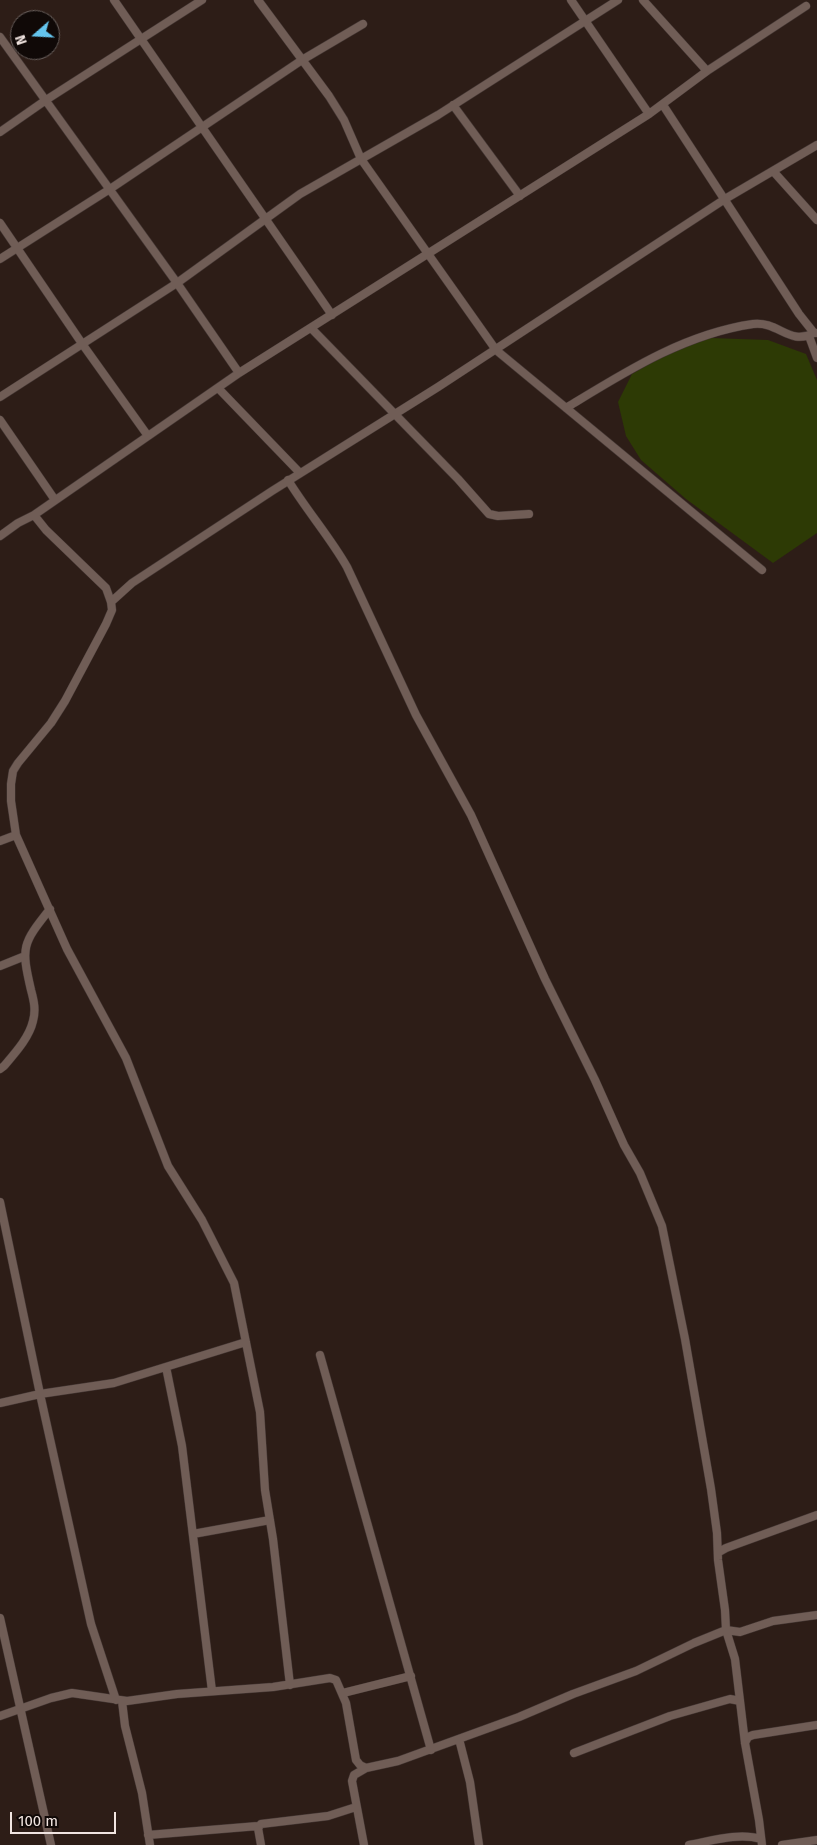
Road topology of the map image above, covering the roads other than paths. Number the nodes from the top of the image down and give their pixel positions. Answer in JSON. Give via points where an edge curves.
{"nodes":[{"id":1,"x":114,"y":0,"type":"edge"},
{"id":2,"x":202,"y":0,"type":"edge"},
{"id":3,"x":258,"y":0,"type":"edge"},
{"id":4,"x":571,"y":0,"type":"edge"},
{"id":5,"x":618,"y":0,"type":"edge"},
{"id":6,"x":643,"y":0,"type":"edge"},
{"id":7,"x":806,"y":6,"type":"dead end"},
{"id":8,"x":586,"y":21,"type":"junction"},
{"id":9,"x":363,"y":24,"type":"dead end"},
{"id":10,"x":0,"y":37,"type":"edge"},
{"id":11,"x":141,"y":40,"type":"junction"},
{"id":12,"x":302,"y":60,"type":"junction"},
{"id":13,"x":706,"y":72,"type":"junction"},
{"id":14,"x":46,"y":100,"type":"junction"},
{"id":15,"x":453,"y":105,"type":"junction"},
{"id":16,"x":663,"y":105,"type":"junction"},
{"id":17,"x":649,"y":114,"type":"junction"},
{"id":18,"x":202,"y":126,"type":"junction"},
{"id":19,"x":0,"y":132,"type":"edge"},
{"id":20,"x":817,"y":145,"type":"edge"},
{"id":21,"x":361,"y":159,"type":"junction"},
{"id":22,"x":774,"y":170,"type":"junction"},
{"id":23,"x":110,"y":189,"type":"junction"},
{"id":24,"x":520,"y":196,"type":"junction"},
{"id":25,"x":725,"y":199,"type":"junction"},
{"id":26,"x":266,"y":218,"type":"junction"},
{"id":27,"x":817,"y":220,"type":"edge"},
{"id":28,"x":0,"y":223,"type":"edge"},
{"id":29,"x":17,"y":248,"type":"junction"},
{"id":30,"x":428,"y":254,"type":"junction"},
{"id":31,"x":0,"y":259,"type":"edge"},
{"id":32,"x":177,"y":283,"type":"junction"},
{"id":33,"x":332,"y":315,"type":"junction"},
{"id":34,"x":312,"y":328,"type":"junction"},
{"id":35,"x":813,"y":334,"type":"edge"},
{"id":36,"x":83,"y":345,"type":"junction"},
{"id":37,"x":496,"y":350,"type":"junction"},
{"id":38,"x":817,"y":358,"type":"edge"},
{"id":39,"x":239,"y":373,"type":"junction"},
{"id":40,"x":218,"y":388,"type":"junction"},
{"id":41,"x":0,"y":397,"type":"edge"},
{"id":42,"x":566,"y":408,"type":"junction"},
{"id":43,"x":394,"y":414,"type":"junction"},
{"id":44,"x":0,"y":420,"type":"edge"},
{"id":45,"x":148,"y":436,"type":"junction"},
{"id":46,"x":300,"y":473,"type":"junction"},
{"id":47,"x":288,"y":480,"type":"junction"},
{"id":48,"x":54,"y":500,"type":"junction"},
{"id":49,"x":530,"y":514,"type":"dead end"},
{"id":50,"x":34,"y":515,"type":"junction"},
{"id":51,"x":0,"y":536,"type":"edge"},
{"id":52,"x":762,"y":570,"type":"dead end"},
{"id":53,"x":111,"y":602,"type":"junction"},
{"id":54,"x":16,"y":835,"type":"junction"},
{"id":55,"x":0,"y":841,"type":"edge"},
{"id":56,"x":50,"y":909,"type":"junction"},
{"id":57,"x":25,"y":956,"type":"junction"},
{"id":58,"x":0,"y":966,"type":"edge"},
{"id":59,"x":0,"y":1069,"type":"edge"},
{"id":60,"x":0,"y":1202,"type":"edge"},
{"id":61,"x":246,"y":1342,"type":"junction"},
{"id":62,"x":320,"y":1355,"type":"dead end"},
{"id":63,"x":166,"y":1367,"type":"junction"},
{"id":64,"x":40,"y":1394,"type":"junction"},
{"id":65,"x":0,"y":1403,"type":"edge"},
{"id":66,"x":817,"y":1514,"type":"edge"},
{"id":67,"x":270,"y":1520,"type":"junction"},
{"id":68,"x":193,"y":1534,"type":"junction"},
{"id":69,"x":719,"y":1552,"type":"junction"},
{"id":70,"x":817,"y":1615,"type":"edge"},
{"id":71,"x":0,"y":1618,"type":"edge"},
{"id":72,"x":726,"y":1630,"type":"junction"},
{"id":73,"x":411,"y":1676,"type":"junction"},
{"id":74,"x":290,"y":1685,"type":"junction"},
{"id":75,"x":212,"y":1691,"type":"junction"},
{"id":76,"x":343,"y":1693,"type":"junction"},
{"id":77,"x":119,"y":1700,"type":"junction"},
{"id":78,"x":740,"y":1701,"type":"junction"},
{"id":79,"x":22,"y":1708,"type":"junction"},
{"id":80,"x":0,"y":1716,"type":"edge"},
{"id":81,"x":817,"y":1725,"type":"edge"},
{"id":82,"x":459,"y":1739,"type":"junction"},
{"id":83,"x":744,"y":1742,"type":"junction"},
{"id":84,"x":432,"y":1750,"type":"junction"},
{"id":85,"x":574,"y":1754,"type":"dead end"},
{"id":86,"x":366,"y":1768,"type":"junction"},
{"id":87,"x":356,"y":1808,"type":"junction"},
{"id":88,"x":258,"y":1826,"type":"junction"},
{"id":89,"x":148,"y":1835,"type":"junction"},
{"id":90,"x":817,"y":1840,"type":"edge"},
{"id":91,"x":761,"y":1842,"type":"edge"},
{"id":92,"x":51,"y":1845,"type":"edge"},
{"id":93,"x":150,"y":1845,"type":"edge"},
{"id":94,"x":261,"y":1845,"type":"edge"},
{"id":95,"x":364,"y":1845,"type":"edge"},
{"id":96,"x":480,"y":1845,"type":"edge"},
{"id":97,"x":689,"y":1845,"type":"edge"},
{"id":98,"x":782,"y":1845,"type":"edge"}],
"edges":[{"from":1,"to":11,"type":"street"},
{"from":2,"to":11,"type":"street"},
{"from":3,"to":12,"type":"street"},
{"from":4,"to":8,"type":"street"},
{"from":5,"to":8,"type":"street"},
{"from":6,"to":13,"type":"street"},
{"from":7,"to":13,"type":"street"},
{"from":8,"to":15,"type":"street"},
{"from":8,"to":17,"type":"street"},
{"from":9,"to":12,"type":"street"},
{"from":10,"to":14,"type":"street"},
{"from":11,"to":14,"type":"street"},
{"from":11,"to":18,"type":"street"},
{"from":12,"to":18,"type":"street"},
{"from":12,"to":21,"type":"street","via":[[344,120]]},
{"from":13,"to":16,"type":"street"},
{"from":14,"to":19,"type":"street"},
{"from":14,"to":23,"type":"street"},
{"from":15,"to":21,"type":"street"},
{"from":15,"to":24,"type":"street"},
{"from":16,"to":17,"type":"street"},
{"from":16,"to":25,"type":"street"},
{"from":17,"to":24,"type":"street"},
{"from":18,"to":23,"type":"street"},
{"from":18,"to":26,"type":"street"},
{"from":20,"to":22,"type":"street"},
{"from":21,"to":26,"type":"street"},
{"from":21,"to":30,"type":"street"},
{"from":22,"to":25,"type":"street"},
{"from":22,"to":27,"type":"street"},
{"from":23,"to":29,"type":"street"},
{"from":23,"to":32,"type":"street"},
{"from":24,"to":30,"type":"street"},
{"from":25,"to":35,"type":"street"},
{"from":25,"to":37,"type":"street"},
{"from":26,"to":32,"type":"street"},
{"from":26,"to":33,"type":"street"},
{"from":28,"to":29,"type":"street"},
{"from":29,"to":31,"type":"street"},
{"from":29,"to":36,"type":"street"},
{"from":30,"to":33,"type":"street"},
{"from":30,"to":37,"type":"street"},
{"from":32,"to":36,"type":"street"},
{"from":32,"to":39,"type":"street"},
{"from":33,"to":34,"type":"street"},
{"from":34,"to":39,"type":"street"},
{"from":34,"to":43,"type":"street"},
{"from":35,"to":38,"type":"street"},
{"from":35,"to":42,"type":"street","via":[[795,337],[764,324],[708,334],[648,360]]},
{"from":36,"to":41,"type":"street"},
{"from":36,"to":45,"type":"street"},
{"from":37,"to":42,"type":"street"},
{"from":37,"to":43,"type":"street"},
{"from":39,"to":40,"type":"street"},
{"from":40,"to":45,"type":"street"},
{"from":40,"to":46,"type":"street"},
{"from":42,"to":52,"type":"street"},
{"from":43,"to":46,"type":"street"},
{"from":43,"to":49,"type":"street","via":[[489,514]]},
{"from":44,"to":48,"type":"street"},
{"from":45,"to":48,"type":"street"},
{"from":46,"to":47,"type":"street"},
{"from":47,"to":53,"type":"street","via":[[132,583]]},
{"from":47,"to":69,"type":"street","via":[[348,567],[416,715],[471,814],[545,979],[659,1218],[692,1373]]},
{"from":48,"to":50,"type":"street"},
{"from":50,"to":51,"type":"street"},
{"from":50,"to":53,"type":"street","via":[[102,583]]},
{"from":53,"to":54,"type":"street","via":[[112,610],[106,624],[65,701],[14,772],[11,801]]},
{"from":54,"to":55,"type":"street"},
{"from":54,"to":56,"type":"street"},
{"from":56,"to":57,"type":"street","via":[[29,939]]},
{"from":56,"to":61,"type":"street","via":[[66,949],[126,1058],[168,1166],[202,1220],[234,1283]]},
{"from":57,"to":58,"type":"street"},
{"from":57,"to":59,"type":"street","via":[[35,1010],[33,1022],[27,1035]]},
{"from":60,"to":64,"type":"street"},
{"from":61,"to":63,"type":"street"},
{"from":61,"to":67,"type":"street","via":[[260,1412]]},
{"from":62,"to":73,"type":"street"},
{"from":63,"to":64,"type":"street","via":[[114,1383]]},
{"from":63,"to":68,"type":"street","via":[[182,1446]]},
{"from":64,"to":65,"type":"street"},
{"from":64,"to":77,"type":"street","via":[[91,1624]]},
{"from":66,"to":69,"type":"street"},
{"from":67,"to":68,"type":"street"},
{"from":67,"to":74,"type":"street"},
{"from":68,"to":75,"type":"street"},
{"from":69,"to":72,"type":"street"},
{"from":70,"to":72,"type":"street","via":[[773,1621],[740,1632]]},
{"from":71,"to":79,"type":"street"},
{"from":72,"to":78,"type":"street","via":[[735,1659]]},
{"from":72,"to":82,"type":"street","via":[[636,1671]]},
{"from":73,"to":76,"type":"street"},
{"from":73,"to":84,"type":"street"},
{"from":74,"to":75,"type":"street"},
{"from":74,"to":76,"type":"street","via":[[330,1678],[336,1680]]},
{"from":75,"to":77,"type":"street"},
{"from":76,"to":86,"type":"street","via":[[356,1760]]},
{"from":77,"to":79,"type":"street","via":[[72,1693]]},
{"from":77,"to":89,"type":"street","via":[[142,1793]]},
{"from":78,"to":83,"type":"street"},
{"from":78,"to":85,"type":"street","via":[[730,1699],[670,1716]]},
{"from":79,"to":80,"type":"street"},
{"from":79,"to":92,"type":"street"},
{"from":81,"to":83,"type":"street","via":[[754,1735]]},
{"from":82,"to":84,"type":"street"},
{"from":82,"to":96,"type":"street"},
{"from":83,"to":91,"type":"street"},
{"from":84,"to":86,"type":"street"},
{"from":86,"to":87,"type":"street","via":[[354,1775],[352,1781]]},
{"from":87,"to":88,"type":"street","via":[[328,1816]]},
{"from":87,"to":95,"type":"street"},
{"from":88,"to":89,"type":"street"},
{"from":88,"to":94,"type":"street"},
{"from":89,"to":93,"type":"street"},
{"from":90,"to":98,"type":"street"},
{"from":91,"to":97,"type":"street","via":[[752,1836]]}]}
